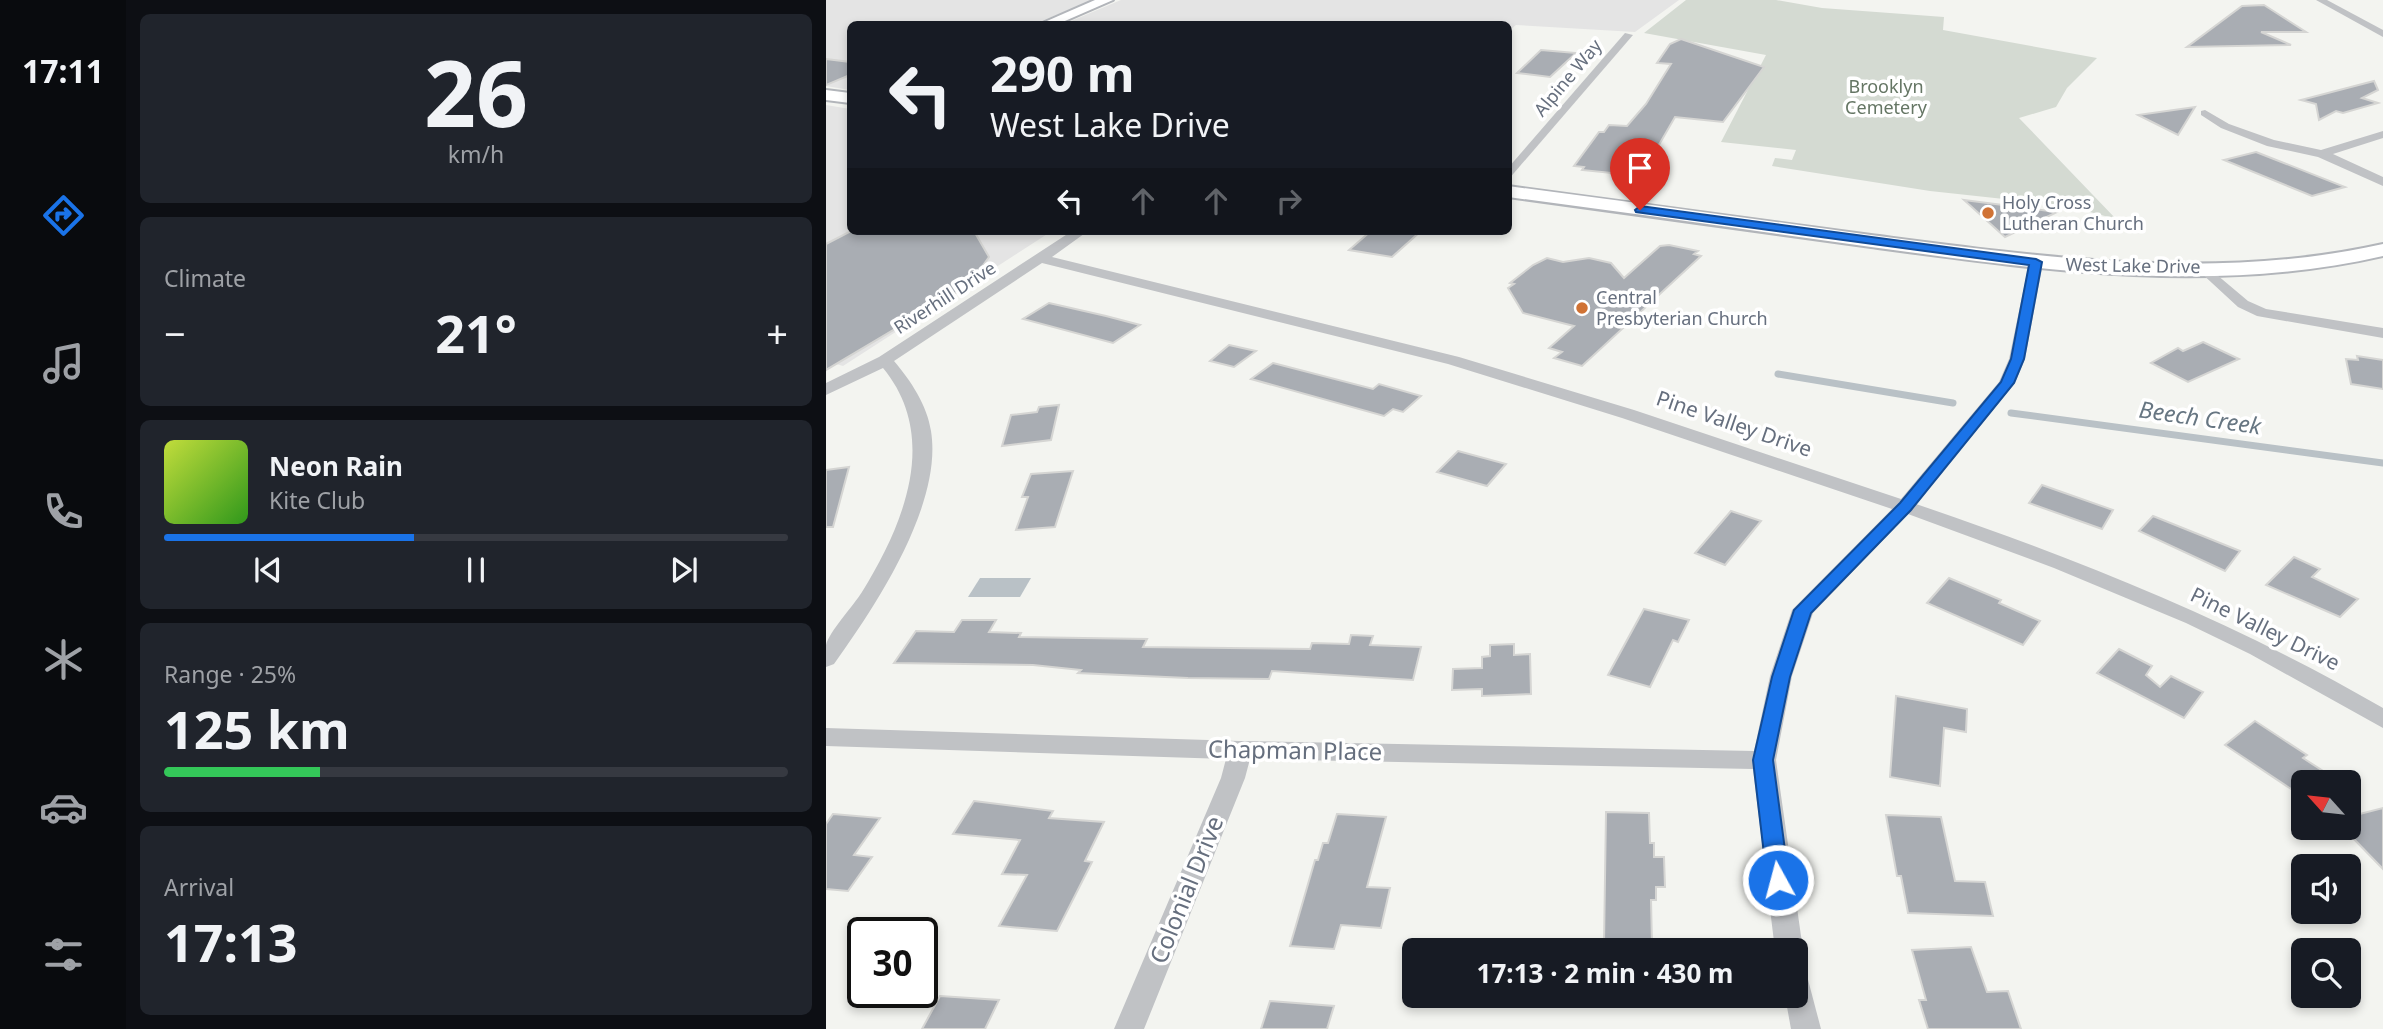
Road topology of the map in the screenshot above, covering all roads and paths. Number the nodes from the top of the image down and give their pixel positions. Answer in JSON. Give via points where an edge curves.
{"nodes":[{"id":1,"x":1107,"y":0,"type":"edge"},
{"id":2,"x":2320,"y":0,"type":"edge"},
{"id":3,"x":1054,"y":21,"type":"edge"},
{"id":4,"x":2383,"y":34,"type":"edge"},
{"id":5,"x":1628,"y":35,"type":"dead end"},
{"id":6,"x":826,"y":95,"type":"edge"},
{"id":7,"x":847,"y":98,"type":"edge"},
{"id":8,"x":2205,"y":113,"type":"dead end"},
{"id":9,"x":2383,"y":134,"type":"edge"},
{"id":10,"x":2322,"y":154,"type":"junction"},
{"id":11,"x":1512,"y":171,"type":"edge"},
{"id":12,"x":2383,"y":182,"type":"edge"},
{"id":13,"x":1512,"y":192,"type":"edge"},
{"id":14,"x":1074,"y":235,"type":"edge"},
{"id":15,"x":2383,"y":250,"type":"edge"},
{"id":16,"x":1040,"y":258,"type":"junction"},
{"id":17,"x":2036,"y":262,"type":"junction"},
{"id":18,"x":2204,"y":268,"type":"junction"},
{"id":19,"x":2383,"y":333,"type":"edge"},
{"id":20,"x":886,"y":360,"type":"junction"},
{"id":21,"x":826,"y":390,"type":"edge"},
{"id":22,"x":1905,"y":506,"type":"junction"},
{"id":23,"x":826,"y":659,"type":"edge"},
{"id":24,"x":2383,"y":719,"type":"edge"},
{"id":25,"x":826,"y":737,"type":"edge"},
{"id":26,"x":1240,"y":750,"type":"junction"},
{"id":27,"x":1763,"y":760,"type":"junction"},
{"id":28,"x":1787,"y":938,"type":"edge"},
{"id":29,"x":1802,"y":1008,"type":"edge"},
{"id":30,"x":1129,"y":1029,"type":"edge"},
{"id":31,"x":1806,"y":1029,"type":"edge"}],
"edges":[{"from":1,"to":3,"type":"main road"},
{"from":2,"to":4,"type":"street"},
{"from":5,"to":11,"type":"street","name":"Alpine Way"},
{"from":6,"to":7,"type":"main road"},
{"from":8,"to":10,"type":"street","via":[[2225,126],[2271,143]]},
{"from":9,"to":10,"type":"street"},
{"from":10,"to":12,"type":"street"},
{"from":13,"to":17,"type":"main road","name":"West Lake Drive"},
{"from":14,"to":16,"type":"street","name":"Riverhill Drive"},
{"from":15,"to":18,"type":"main road","name":"West Lake Drive","via":[[2305,264]]},
{"from":16,"to":20,"type":"street","name":"Riverhill Drive"},
{"from":16,"to":22,"type":"street","name":"Pine Valley Drive","via":[[1394,344],[1607,405]]},
{"from":17,"to":18,"type":"main road","name":"West Lake Drive"},
{"from":17,"to":22,"type":"street","via":[[2017,359],[2007,383]]},
{"from":18,"to":19,"type":"street","via":[[2243,304],[2262,313]]},
{"from":20,"to":21,"type":"street","name":"Riverhill Drive"},
{"from":20,"to":23,"type":"street","via":[[904,382],[921,426],[923,445],[915,499],[897,550]]},
{"from":22,"to":24,"type":"street","name":"Pine Valley Drive","via":[[1997,536],[2156,602],[2315,676]]},
{"from":22,"to":27,"type":"street","via":[[1803,610],[1781,677]]},
{"from":25,"to":26,"type":"street","name":"Chapman Place"},
{"from":26,"to":27,"type":"street","name":"Chapman Place"},
{"from":26,"to":30,"type":"street","name":"Colonial Drive","via":[[1233,778]]},
{"from":27,"to":28,"type":"street"},
{"from":29,"to":31,"type":"street"}]}
